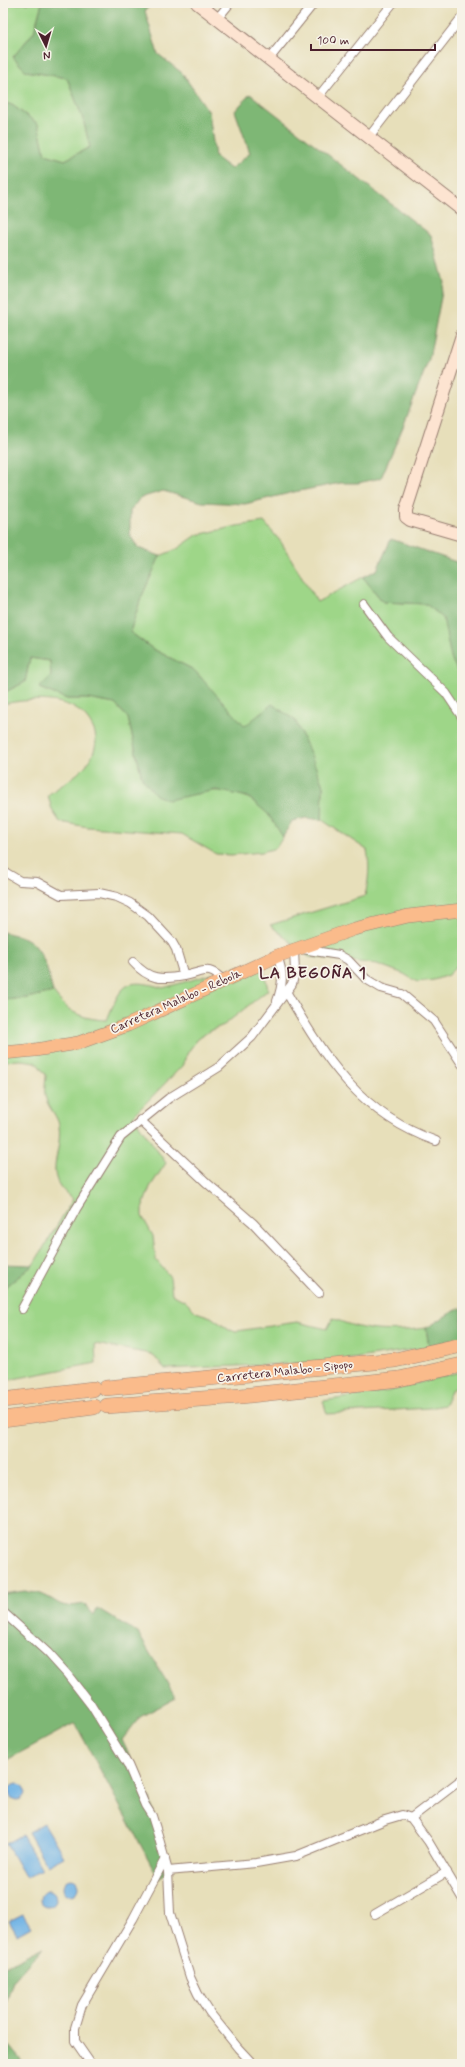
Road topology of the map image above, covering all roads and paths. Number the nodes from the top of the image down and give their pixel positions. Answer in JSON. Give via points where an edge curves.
{"nodes":[{"id":1,"x":197,"y":3,"type":"edge"},
{"id":2,"x":230,"y":3,"type":"edge"},
{"id":3,"x":314,"y":3,"type":"edge"},
{"id":4,"x":393,"y":3,"type":"edge"},
{"id":5,"x":213,"y":12,"type":"edge"},
{"id":6,"x":462,"y":17,"type":"edge"},
{"id":7,"x":270,"y":59,"type":"junction"},
{"id":8,"x":318,"y":97,"type":"junction"},
{"id":9,"x":368,"y":138,"type":"junction"},
{"id":10,"x":462,"y":210,"type":"edge"},
{"id":11,"x":462,"y":335,"type":"edge"},
{"id":12,"x":462,"y":535,"type":"edge"},
{"id":13,"x":364,"y":604,"type":"dead end"},
{"id":14,"x":462,"y":717,"type":"edge"},
{"id":15,"x":3,"y":871,"type":"edge"},
{"id":16,"x":462,"y":910,"type":"edge"},
{"id":17,"x":296,"y":949,"type":"junction"},
{"id":18,"x":277,"y":956,"type":"junction"},
{"id":19,"x":133,"y":962,"type":"dead end"},
{"id":20,"x":184,"y":976,"type":"junction"},
{"id":21,"x":225,"y":982,"type":"junction"},
{"id":22,"x":287,"y":993,"type":"junction"},
{"id":23,"x":275,"y":1006,"type":"junction"},
{"id":24,"x":3,"y":1053,"type":"edge"},
{"id":25,"x":462,"y":1064,"type":"edge"},
{"id":26,"x":140,"y":1120,"type":"junction"},
{"id":27,"x":436,"y":1141,"type":"dead end"},
{"id":28,"x":319,"y":1293,"type":"dead end"},
{"id":29,"x":22,"y":1309,"type":"dead end"},
{"id":30,"x":462,"y":1345,"type":"edge"},
{"id":31,"x":462,"y":1365,"type":"edge"},
{"id":32,"x":3,"y":1400,"type":"edge"},
{"id":33,"x":3,"y":1419,"type":"edge"},
{"id":34,"x":3,"y":1612,"type":"edge"},
{"id":35,"x":462,"y":1779,"type":"edge"},
{"id":36,"x":411,"y":1818,"type":"junction"},
{"id":37,"x":165,"y":1859,"type":"junction"},
{"id":38,"x":168,"y":1871,"type":"junction"},
{"id":39,"x":447,"y":1872,"type":"junction"},
{"id":40,"x":462,"y":1898,"type":"edge"},
{"id":41,"x":375,"y":1914,"type":"dead end"},
{"id":42,"x":91,"y":2064,"type":"edge"},
{"id":43,"x":253,"y":2064,"type":"edge"}],
"edges":[{"from":1,"to":5,"type":"street"},
{"from":2,"to":5,"type":"street"},
{"from":3,"to":7,"type":"street"},
{"from":4,"to":8,"type":"street"},
{"from":5,"to":7,"type":"street"},
{"from":6,"to":9,"type":"street"},
{"from":7,"to":8,"type":"street"},
{"from":8,"to":9,"type":"street"},
{"from":9,"to":10,"type":"street"},
{"from":11,"to":12,"type":"street","via":[[406,510],[406,517],[410,520]]},
{"from":13,"to":14,"type":"street","via":[[388,637],[446,693]]},
{"from":15,"to":20,"type":"street","via":[[20,881],[37,882],[61,895],[99,893],[130,903],[148,916],[172,942]]},
{"from":16,"to":17,"type":"main road","name":"Carretera Malabo - Rebola","via":[[408,916],[354,929]]},
{"from":17,"to":18,"type":"main road","name":"Carretera Malabo - Rebola"},
{"from":17,"to":22,"type":"street","via":[[295,978]]},
{"from":17,"to":25,"type":"street","via":[[339,955],[348,960],[366,979],[381,988],[402,994],[434,1021]]},
{"from":18,"to":21,"type":"main road","name":"Carretera Malabo - Rebola"},
{"from":18,"to":23,"type":"street","via":[[283,984]]},
{"from":19,"to":20,"type":"street","via":[[150,976]]},
{"from":20,"to":21,"type":"street","via":[[209,970],[215,971]]},
{"from":21,"to":24,"type":"main road","name":"Carretera Malabo - Rebola","via":[[128,1025],[78,1043]]},
{"from":22,"to":23,"type":"street"},
{"from":22,"to":27,"type":"street","via":[[331,1063],[350,1087],[400,1126]]},
{"from":23,"to":26,"type":"street","via":[[252,1037],[219,1067],[169,1098]]},
{"from":26,"to":28,"type":"street","via":[[253,1223]]},
{"from":26,"to":29,"type":"street","via":[[121,1137],[76,1209]]},
{"from":30,"to":32,"type":"highway","name":"Carretera Malabo - Sipopo","via":[[395,1360]]},
{"from":31,"to":33,"type":"highway","name":"Carretera Malabo - Sipopo","via":[[399,1379],[241,1396],[101,1407]]},
{"from":34,"to":37,"type":"street","via":[[48,1653],[91,1705],[128,1765],[152,1816]]},
{"from":35,"to":36,"type":"street"},
{"from":36,"to":38,"type":"street","via":[[402,1815],[385,1820],[296,1856],[256,1864]]},
{"from":36,"to":39,"type":"street"},
{"from":37,"to":38,"type":"street"},
{"from":37,"to":42,"type":"street","via":[[82,2005],[75,2028],[75,2041]]},
{"from":38,"to":43,"type":"street","via":[[170,1913],[190,1977],[210,2013]]},
{"from":39,"to":40,"type":"street"},
{"from":39,"to":41,"type":"street"}]}
